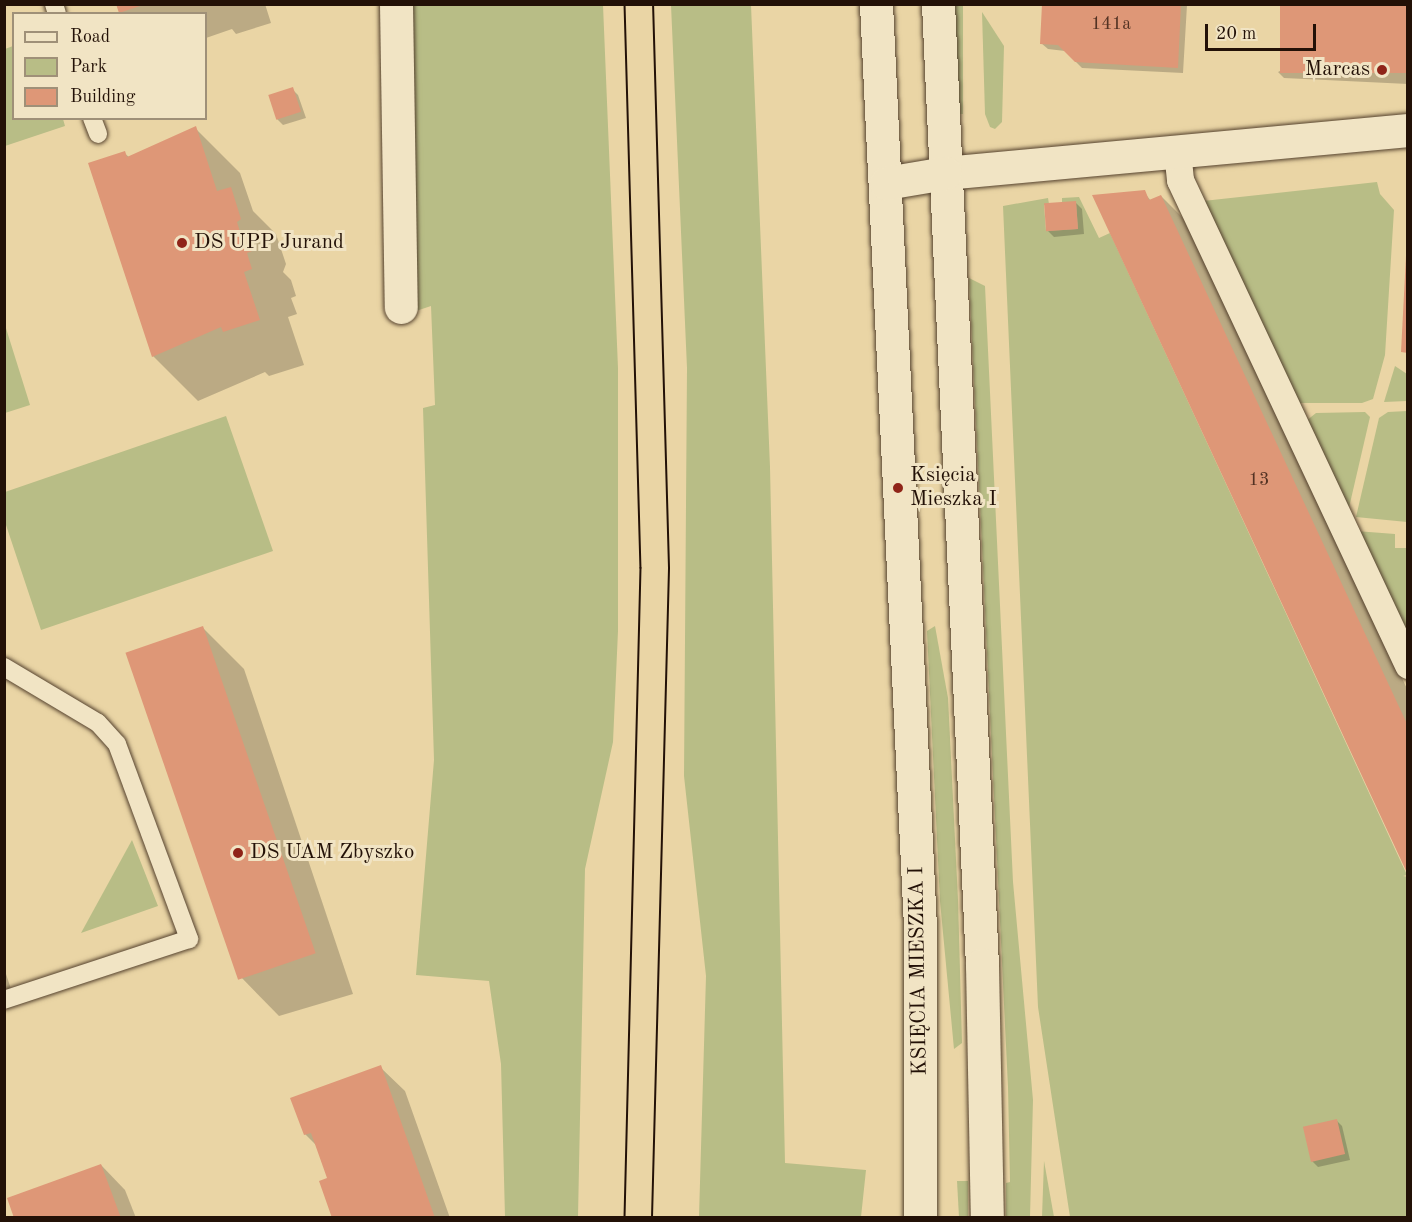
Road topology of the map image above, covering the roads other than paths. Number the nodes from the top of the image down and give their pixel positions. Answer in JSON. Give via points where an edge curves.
{"nodes":[{"id":1,"x":396,"y":4,"type":"edge"},
{"id":2,"x":876,"y":4,"type":"edge"},
{"id":3,"x":938,"y":4,"type":"edge"},
{"id":4,"x":1407,"y":130,"type":"edge"},
{"id":5,"x":1177,"y":151,"type":"junction"},
{"id":6,"x":945,"y":173,"type":"junction"},
{"id":7,"x":886,"y":183,"type":"junction"},
{"id":8,"x":401,"y":307,"type":"dead end"},
{"id":9,"x":1407,"y":665,"type":"edge"},
{"id":10,"x":4,"y":667,"type":"edge"},
{"id":11,"x":4,"y":1000,"type":"edge"},
{"id":12,"x":920,"y":1218,"type":"edge"},
{"id":13,"x":987,"y":1218,"type":"edge"}],
"edges":[{"from":1,"to":8,"type":"street"},
{"from":2,"to":7,"type":"street","name":"KSIĘCIA MIESZKA I"},
{"from":3,"to":6,"type":"street"},
{"from":4,"to":5,"type":"street"},
{"from":5,"to":6,"type":"street"},
{"from":5,"to":9,"type":"street","via":[[1180,180]]},
{"from":6,"to":7,"type":"street"},
{"from":6,"to":13,"type":"street","via":[[982,965]]},
{"from":7,"to":12,"type":"street","name":"KSIĘCIA MIESZKA I","via":[[922,991]]},
{"from":10,"to":11,"type":"lane","via":[[98,723],[117,744],[189,939]]}]}
